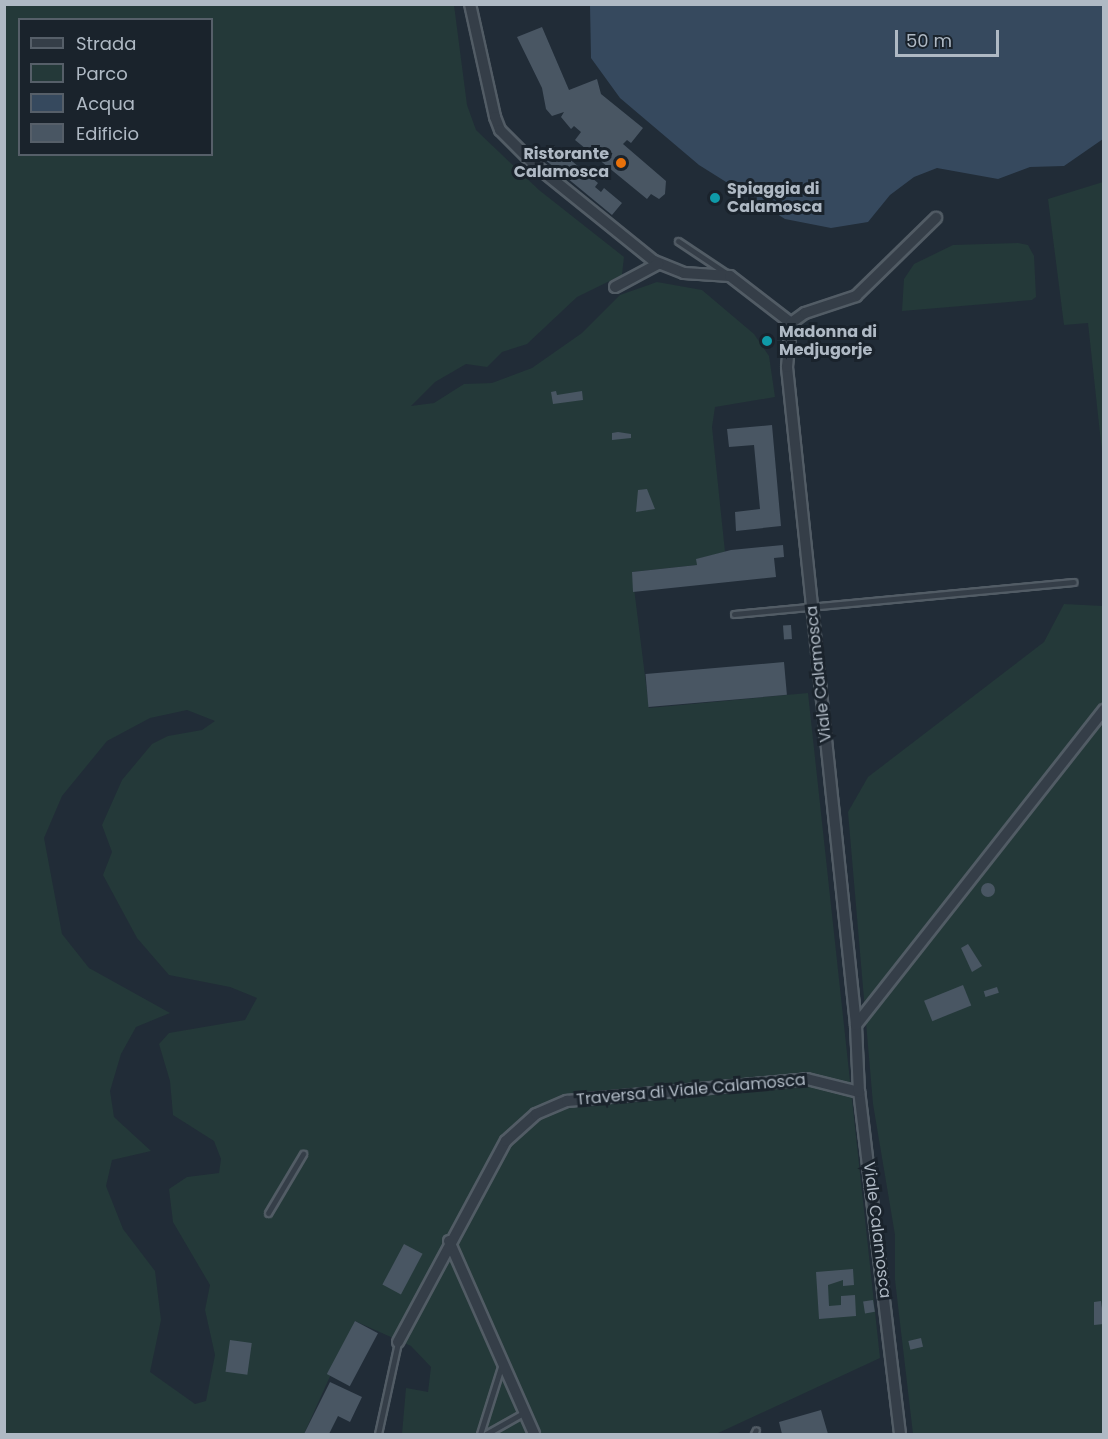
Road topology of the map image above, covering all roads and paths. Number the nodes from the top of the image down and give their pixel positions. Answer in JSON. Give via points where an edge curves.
{"nodes":[{"id":1,"x":470,"y":4,"type":"edge"},
{"id":2,"x":936,"y":218,"type":"dead end"},
{"id":3,"x":678,"y":241,"type":"dead end"},
{"id":4,"x":658,"y":264,"type":"junction"},
{"id":5,"x":730,"y":276,"type":"junction"},
{"id":6,"x":615,"y":287,"type":"dead end"},
{"id":7,"x":791,"y":323,"type":"junction"},
{"id":8,"x":1073,"y":582,"type":"dead end"},
{"id":9,"x":812,"y":606,"type":"junction"},
{"id":10,"x":734,"y":614,"type":"dead end"},
{"id":11,"x":1104,"y":710,"type":"edge"},
{"id":12,"x":856,"y":1025,"type":"junction"},
{"id":13,"x":859,"y":1092,"type":"junction"},
{"id":14,"x":303,"y":1154,"type":"dead end"},
{"id":15,"x":268,"y":1213,"type":"dead end"},
{"id":16,"x":449,"y":1241,"type":"junction"},
{"id":17,"x":398,"y":1342,"type":"joint"},
{"id":18,"x":502,"y":1361,"type":"junction"},
{"id":19,"x":525,"y":1412,"type":"junction"},
{"id":20,"x":378,"y":1434,"type":"edge"},
{"id":21,"x":480,"y":1434,"type":"edge"},
{"id":22,"x":486,"y":1434,"type":"edge"},
{"id":23,"x":534,"y":1434,"type":"edge"},
{"id":24,"x":900,"y":1434,"type":"edge"}],
"edges":[{"from":1,"to":4,"type":"street","via":[[500,130],[535,165]]},
{"from":2,"to":7,"type":"street","via":[[856,296],[805,313]]},
{"from":3,"to":5,"type":"lane"},
{"from":4,"to":5,"type":"street","via":[[684,273]]},
{"from":4,"to":6,"type":"street"},
{"from":5,"to":7,"type":"street"},
{"from":7,"to":9,"type":"street","name":"Viale Calamosca","via":[[787,367]]},
{"from":8,"to":9,"type":"lane"},
{"from":9,"to":10,"type":"lane"},
{"from":9,"to":12,"type":"street","name":"Viale Calamosca"},
{"from":11,"to":12,"type":"street"},
{"from":12,"to":13,"type":"street","name":"Viale Calamosca"},
{"from":13,"to":16,"type":"street","name":"Traversa di Viale Calamosca","via":[[807,1079],[578,1100],[550,1107],[506,1141]]},
{"from":13,"to":24,"type":"street","name":"Viale Calamosca"},
{"from":14,"to":15,"type":"lane"},
{"from":16,"to":17,"type":"street","name":"Traversa di Viale Calamosca"},
{"from":16,"to":18,"type":"street"},
{"from":17,"to":20,"type":"lane"},
{"from":18,"to":19,"type":"street"},
{"from":18,"to":21,"type":"lane"},
{"from":19,"to":22,"type":"lane"},
{"from":19,"to":23,"type":"street"}]}
